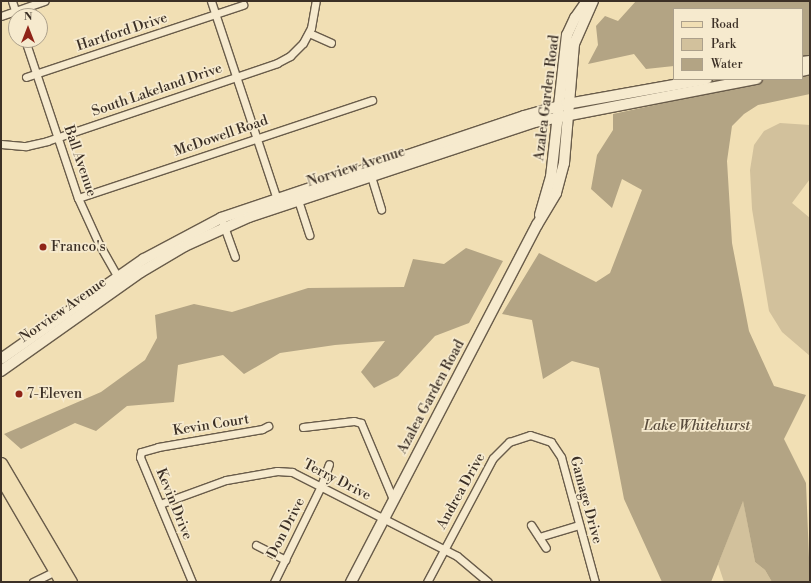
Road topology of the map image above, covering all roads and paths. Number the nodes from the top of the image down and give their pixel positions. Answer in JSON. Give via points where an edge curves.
{"nodes":[{"id":1,"x":44,"y":1,"type":"edge"},
{"id":2,"x":211,"y":1,"type":"edge"},
{"id":3,"x":316,"y":1,"type":"edge"},
{"id":4,"x":587,"y":1,"type":"edge"},
{"id":5,"x":593,"y":1,"type":"edge"},
{"id":6,"x":243,"y":5,"type":"dead end"},
{"id":7,"x":28,"y":8,"type":"edge"},
{"id":8,"x":215,"y":14,"type":"junction"},
{"id":9,"x":309,"y":33,"type":"junction"},
{"id":10,"x":331,"y":43,"type":"dead end"},
{"id":11,"x":28,"y":48,"type":"edge"},
{"id":12,"x":36,"y":74,"type":"junction"},
{"id":13,"x":26,"y":77,"type":"dead end"},
{"id":14,"x":236,"y":77,"type":"junction"},
{"id":15,"x":703,"y":80,"type":"edge"},
{"id":16,"x":751,"y":80,"type":"edge"},
{"id":17,"x":372,"y":100,"type":"dead end"},
{"id":18,"x":602,"y":103,"type":"junction"},
{"id":19,"x":563,"y":110,"type":"junction"},
{"id":20,"x":57,"y":137,"type":"junction"},
{"id":21,"x":257,"y":138,"type":"junction"},
{"id":22,"x":1,"y":144,"type":"edge"},
{"id":23,"x":370,"y":172,"type":"junction"},
{"id":24,"x":297,"y":196,"type":"junction"},
{"id":25,"x":78,"y":198,"type":"junction"},
{"id":26,"x":279,"y":203,"type":"junction"},
{"id":27,"x":381,"y":209,"type":"dead end"},
{"id":28,"x":223,"y":223,"type":"junction"},
{"id":29,"x":309,"y":235,"type":"dead end"},
{"id":30,"x":235,"y":257,"type":"dead end"},
{"id":31,"x":120,"y":281,"type":"junction"},
{"id":32,"x":1,"y":359,"type":"edge"},
{"id":33,"x":1,"y":371,"type":"edge"},
{"id":34,"x":268,"y":426,"type":"dead end"},
{"id":35,"x":303,"y":428,"type":"dead end"},
{"id":36,"x":537,"y":435,"type":"joint"},
{"id":37,"x":158,"y":446,"type":"joint"},
{"id":38,"x":1,"y":462,"type":"edge"},
{"id":39,"x":329,"y":464,"type":"dead end"},
{"id":40,"x":1,"y":479,"type":"edge"},
{"id":41,"x":321,"y":486,"type":"junction"},
{"id":42,"x":393,"y":499,"type":"junction"},
{"id":43,"x":160,"y":504,"type":"junction"},
{"id":44,"x":384,"y":518,"type":"junction"},
{"id":45,"x":531,"y":525,"type":"dead end"},
{"id":46,"x":579,"y":525,"type":"junction"},
{"id":47,"x":539,"y":537,"type":"junction"},
{"id":48,"x":256,"y":545,"type":"dead end"},
{"id":49,"x":546,"y":548,"type":"dead end"},
{"id":50,"x":444,"y":550,"type":"junction"},
{"id":51,"x":285,"y":560,"type":"junction"},
{"id":52,"x":59,"y":569,"type":"junction"},
{"id":53,"x":33,"y":582,"type":"edge"},
{"id":54,"x":61,"y":582,"type":"edge"},
{"id":55,"x":71,"y":582,"type":"edge"},
{"id":56,"x":192,"y":582,"type":"edge"},
{"id":57,"x":274,"y":582,"type":"edge"},
{"id":58,"x":351,"y":582,"type":"edge"},
{"id":59,"x":427,"y":582,"type":"edge"},
{"id":60,"x":488,"y":582,"type":"edge"},
{"id":61,"x":594,"y":582,"type":"edge"}],
"edges":[{"from":1,"to":7,"type":"street"},
{"from":2,"to":8,"type":"street"},
{"from":3,"to":9,"type":"street","name":"South Lakeland Drive"},
{"from":4,"to":19,"type":"main road","name":"Azalea Garden Road","via":[[567,35]]},
{"from":5,"to":19,"type":"main road","name":"Azalea Garden Road","via":[[574,44]]},
{"from":6,"to":8,"type":"street","name":"Hartford Drive"},
{"from":8,"to":12,"type":"street","name":"Hartford Drive"},
{"from":8,"to":14,"type":"street"},
{"from":9,"to":10,"type":"street"},
{"from":9,"to":14,"type":"street","name":"South Lakeland Drive","via":[[296,51],[282,61]]},
{"from":11,"to":12,"type":"street","name":"Ball Avenue"},
{"from":12,"to":13,"type":"street","name":"Hartford Drive"},
{"from":12,"to":20,"type":"street","name":"Ball Avenue"},
{"from":14,"to":20,"type":"street","name":"South Lakeland Drive"},
{"from":14,"to":21,"type":"street"},
{"from":15,"to":18,"type":"main road","name":"Norview Avenue"},
{"from":16,"to":18,"type":"main road","name":"Norview Avenue"},
{"from":17,"to":21,"type":"street","name":"McDowell Road"},
{"from":18,"to":19,"type":"main road","name":"Norview Avenue"},
{"from":19,"to":23,"type":"main road","name":"Norview Avenue"},
{"from":19,"to":42,"type":"main road","name":"Azalea Garden Road","via":[[551,177],[537,225]]},
{"from":20,"to":22,"type":"street","name":"South Lakeland Drive","via":[[26,146]]},
{"from":20,"to":25,"type":"street","name":"Ball Avenue"},
{"from":21,"to":25,"type":"street","name":"McDowell Road"},
{"from":21,"to":26,"type":"street"},
{"from":23,"to":24,"type":"main road","name":"Norview Avenue"},
{"from":23,"to":27,"type":"street"},
{"from":24,"to":26,"type":"main road","name":"Norview Avenue"},
{"from":24,"to":29,"type":"street"},
{"from":25,"to":31,"type":"street","name":"Ball Avenue"},
{"from":26,"to":28,"type":"main road","name":"Norview Avenue"},
{"from":28,"to":30,"type":"street"},
{"from":28,"to":31,"type":"main road","name":"Norview Avenue","via":[[162,248]]},
{"from":31,"to":32,"type":"main road","name":"Norview Avenue"},
{"from":31,"to":33,"type":"main road","name":"Norview Avenue"},
{"from":34,"to":37,"type":"street","name":"Kevin Court","via":[[262,430]]},
{"from":35,"to":42,"type":"street","via":[[354,421],[361,423]]},
{"from":36,"to":46,"type":"street","name":"Gamage Drive","via":[[551,442],[561,457]]},
{"from":36,"to":50,"type":"street","name":"Andrea Drive","via":[[517,438],[499,450],[484,472]]},
{"from":37,"to":43,"type":"street","name":"Kevin Drive","via":[[143,450],[140,455]]},
{"from":38,"to":52,"type":"main road"},
{"from":39,"to":41,"type":"street","name":"Don Drive"},
{"from":40,"to":52,"type":"main road"},
{"from":41,"to":43,"type":"street","name":"Terry Drive","via":[[292,472],[277,471],[207,485]]},
{"from":41,"to":44,"type":"street","name":"Terry Drive"},
{"from":41,"to":51,"type":"street","name":"Don Drive"},
{"from":42,"to":44,"type":"main road","name":"Azalea Garden Road"},
{"from":43,"to":56,"type":"street","name":"Kevin Drive"},
{"from":44,"to":50,"type":"street","name":"Terry Drive"},
{"from":44,"to":58,"type":"main road","name":"Azalea Garden Road"},
{"from":45,"to":47,"type":"street"},
{"from":46,"to":47,"type":"street"},
{"from":46,"to":61,"type":"street","name":"Gamage Drive"},
{"from":47,"to":49,"type":"street"},
{"from":48,"to":51,"type":"street"},
{"from":50,"to":59,"type":"street","name":"Andrea Drive"},
{"from":50,"to":60,"type":"street","name":"Terry Drive","via":[[469,564]]},
{"from":51,"to":57,"type":"street","name":"Don Drive"},
{"from":52,"to":53,"type":"street"},
{"from":52,"to":54,"type":"main road"},
{"from":52,"to":55,"type":"main road"}]}
